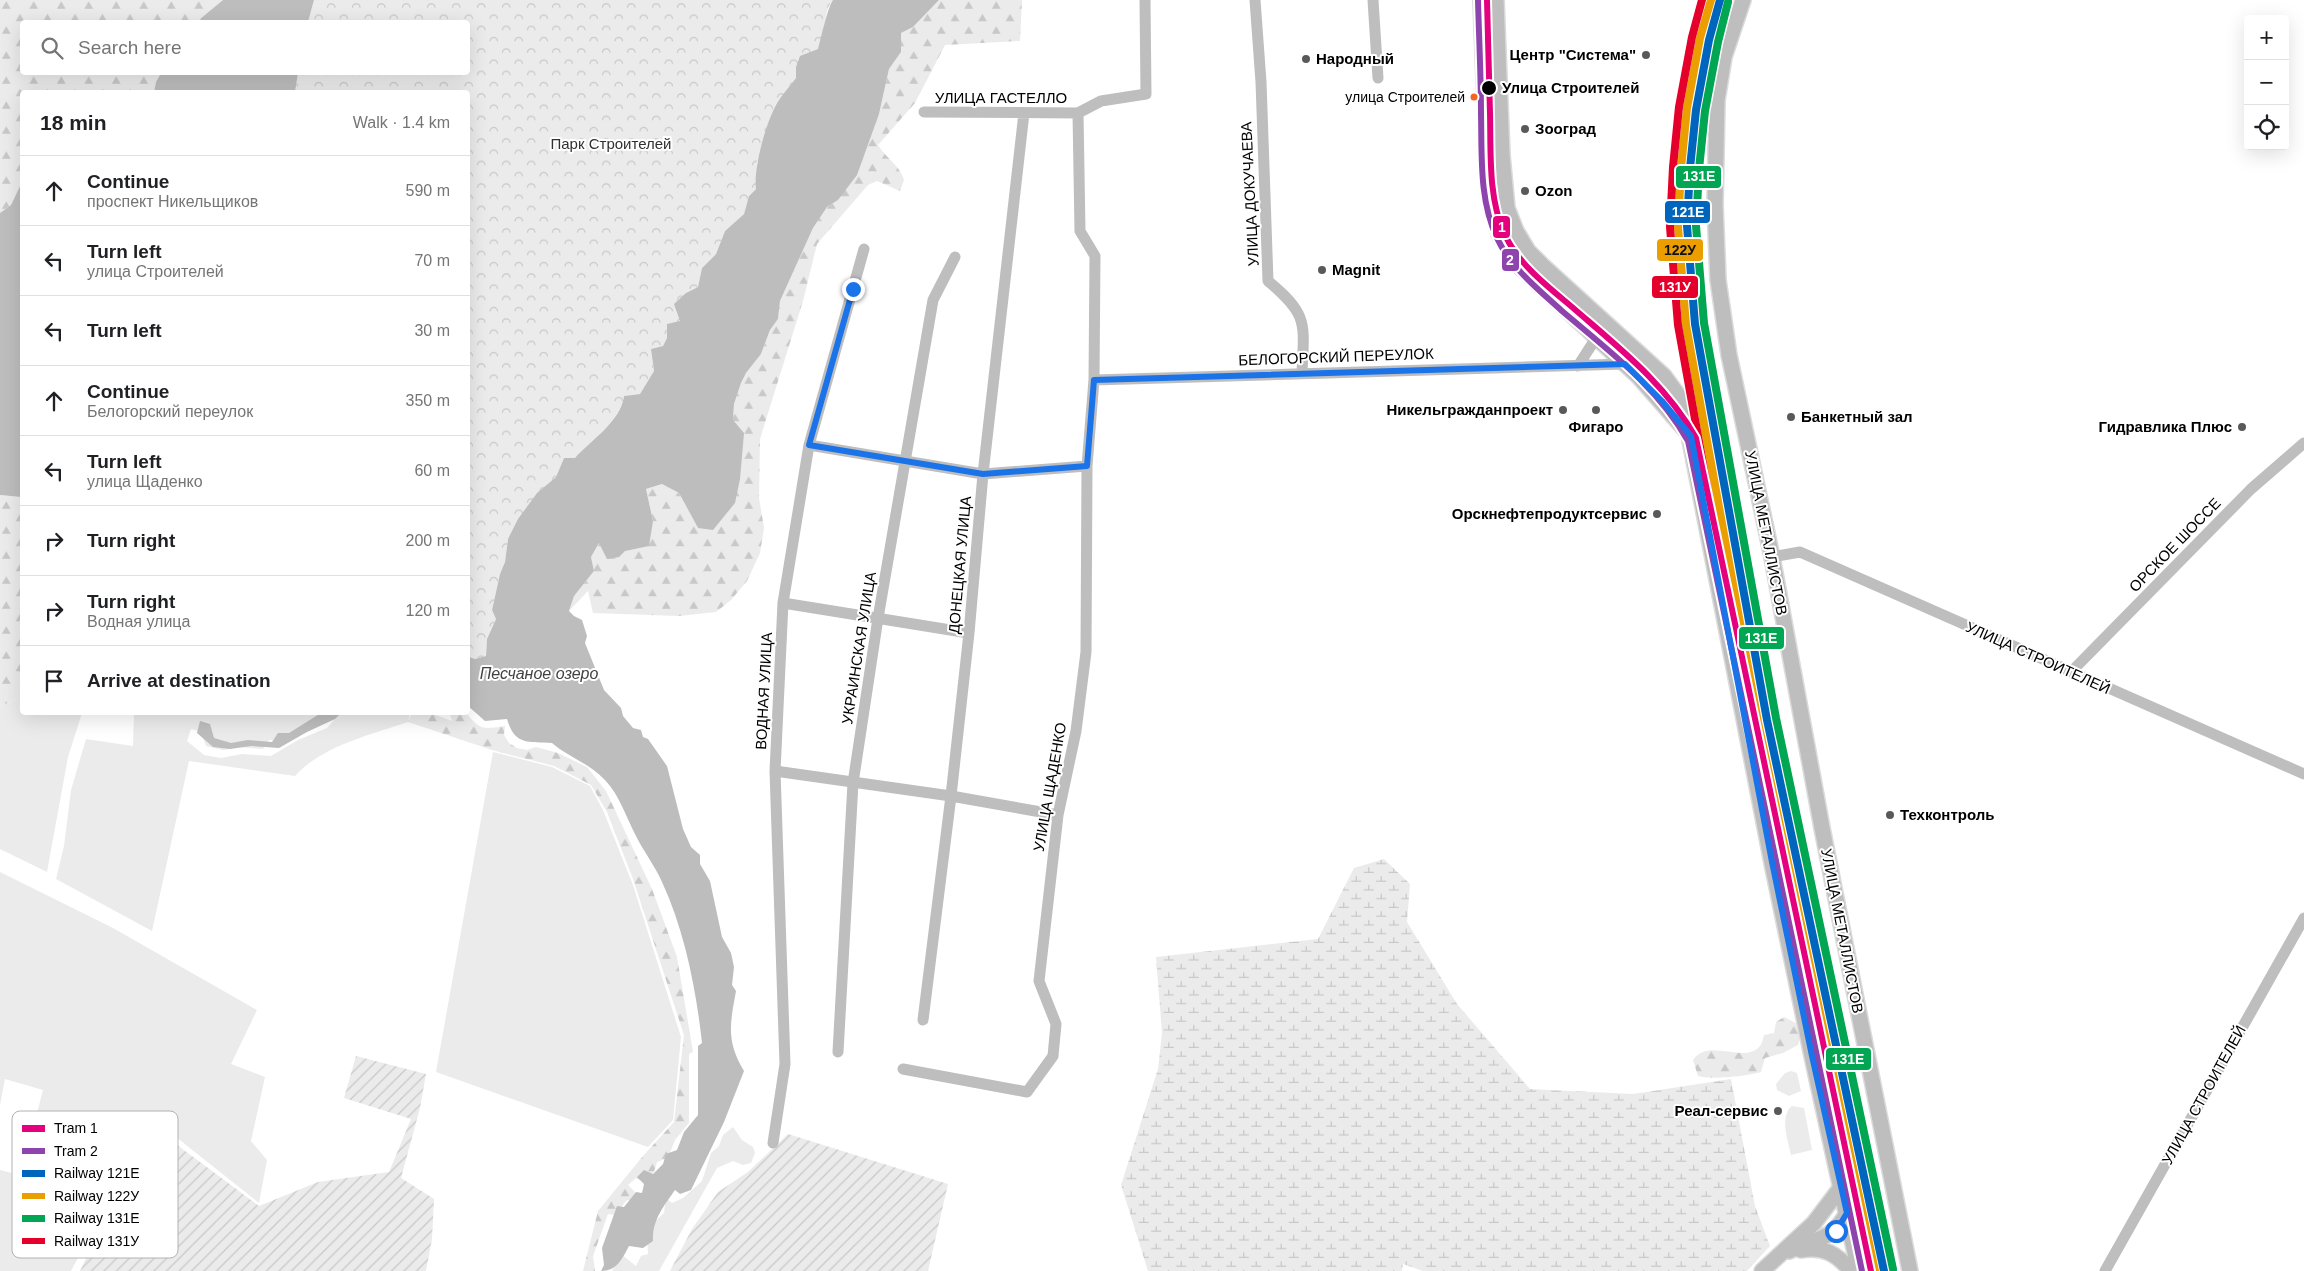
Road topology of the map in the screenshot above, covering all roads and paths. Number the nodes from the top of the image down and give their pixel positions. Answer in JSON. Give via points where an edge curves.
{"nodes":[{"id":1,"x":1145,"y":0,"type":"edge"},
{"id":2,"x":1255,"y":0,"type":"edge"},
{"id":3,"x":1373,"y":0,"type":"edge"},
{"id":4,"x":1482,"y":0,"type":"edge"},
{"id":5,"x":1496,"y":0,"type":"edge"},
{"id":6,"x":1743,"y":0,"type":"edge"},
{"id":7,"x":1491,"y":77,"type":"junction"},
{"id":8,"x":1378,"y":78,"type":"dead end"},
{"id":9,"x":924,"y":112,"type":"dead end"},
{"id":10,"x":1024,"y":113,"type":"junction"},
{"id":11,"x":1078,"y":113,"type":"junction"},
{"id":12,"x":1494,"y":156,"type":"junction"},
{"id":13,"x":864,"y":249,"type":"dead end"},
{"id":14,"x":955,"y":257,"type":"dead end"},
{"id":15,"x":1590,"y":311,"type":"junction"},
{"id":16,"x":1607,"y":326,"type":"junction"},
{"id":17,"x":1585,"y":328,"type":"junction"},
{"id":18,"x":1636,"y":351,"type":"junction"},
{"id":19,"x":1625,"y":364,"type":"junction"},
{"id":20,"x":1650,"y":364,"type":"junction"},
{"id":21,"x":1578,"y":366,"type":"junction"},
{"id":22,"x":1302,"y":373,"type":"junction"},
{"id":23,"x":1639,"y":377,"type":"junction"},
{"id":24,"x":1094,"y":380,"type":"junction"},
{"id":25,"x":1691,"y":436,"type":"junction"},
{"id":26,"x":2304,"y":443,"type":"edge"},
{"id":27,"x":809,"y":445,"type":"junction"},
{"id":28,"x":905,"y":462,"type":"junction"},
{"id":29,"x":1087,"y":466,"type":"junction"},
{"id":30,"x":983,"y":474,"type":"junction"},
{"id":31,"x":1772,"y":557,"type":"junction"},
{"id":32,"x":783,"y":603,"type":"junction"},
{"id":33,"x":878,"y":618,"type":"junction"},
{"id":34,"x":969,"y":633,"type":"junction"},
{"id":35,"x":2071,"y":672,"type":"junction"},
{"id":36,"x":775,"y":771,"type":"junction"},
{"id":37,"x":2304,"y":774,"type":"edge"},
{"id":38,"x":853,"y":783,"type":"junction"},
{"id":39,"x":951,"y":796,"type":"junction"},
{"id":40,"x":1058,"y":815,"type":"junction"},
{"id":41,"x":2304,"y":918,"type":"edge"},
{"id":42,"x":923,"y":1020,"type":"dead end"},
{"id":43,"x":838,"y":1052,"type":"dead end"},
{"id":44,"x":903,"y":1069,"type":"dead end"},
{"id":45,"x":773,"y":1143,"type":"dead end"},
{"id":46,"x":1842,"y":1186,"type":"junction"},
{"id":47,"x":1844,"y":1218,"type":"junction"},
{"id":48,"x":1814,"y":1223,"type":"junction"},
{"id":49,"x":1781,"y":1255,"type":"junction"},
{"id":50,"x":1762,"y":1271,"type":"edge"},
{"id":51,"x":1851,"y":1271,"type":"edge"},
{"id":52,"x":1859,"y":1271,"type":"edge"},
{"id":53,"x":1910,"y":1271,"type":"edge"},
{"id":54,"x":2105,"y":1271,"type":"edge"}],
"edges":[{"from":1,"to":11,"type":"street","via":[[1146,94],[1101,101]]},
{"from":2,"to":22,"type":"street","name":"УЛИЦА ДОКУЧАЕВА","via":[[1268,281],[1285,295],[1301,317]]},
{"from":3,"to":8,"type":"street"},
{"from":4,"to":7,"type":"main road"},
{"from":5,"to":7,"type":"main road"},
{"from":6,"to":31,"type":"main road","name":"УЛИЦА МЕТАЛЛИСТОВ","via":[[1724,57],[1717,100],[1715,205],[1718,280],[1729,355]]},
{"from":7,"to":12,"type":"main road"},
{"from":9,"to":10,"type":"street","name":"УЛИЦА ГАСТЕЛЛО"},
{"from":10,"to":11,"type":"street","name":"УЛИЦА ГАСТЕЛЛО"},
{"from":10,"to":30,"type":"street","name":"ДОНЕЦКАЯ УЛИЦА"},
{"from":11,"to":24,"type":"street","name":"УЛИЦА ЩАДЕНКО","via":[[1080,231],[1095,256]]},
{"from":12,"to":15,"type":"main road","via":[[1507,208],[1528,251]]},
{"from":12,"to":17,"type":"main road","via":[[1491,208],[1499,234],[1517,264]]},
{"from":13,"to":27,"type":"street","name":"ВОДНАЯ УЛИЦА"},
{"from":14,"to":28,"type":"street","name":"УКРАИНСКАЯ УЛИЦА","via":[[933,300]]},
{"from":15,"to":16,"type":"main road"},
{"from":15,"to":17,"type":"street"},
{"from":16,"to":17,"type":"street"},
{"from":16,"to":18,"type":"main road"},
{"from":17,"to":19,"type":"main road"},
{"from":17,"to":21,"type":"street"},
{"from":18,"to":19,"type":"street"},
{"from":18,"to":20,"type":"main road"},
{"from":19,"to":21,"type":"street","name":"БЕЛОГОРСКИЙ ПЕРЕУЛОК"},
{"from":19,"to":23,"type":"main road"},
{"from":20,"to":23,"type":"street"},
{"from":20,"to":25,"type":"main road","via":[[1678,395]]},
{"from":21,"to":22,"type":"street","name":"БЕЛОГОРСКИЙ ПЕРЕУЛОК"},
{"from":22,"to":24,"type":"street","name":"БЕЛОГОРСКИЙ ПЕРЕУЛОК"},
{"from":23,"to":25,"type":"main road"},
{"from":24,"to":29,"type":"street","name":"УЛИЦА ЩАДЕНКО"},
{"from":25,"to":46,"type":"main road","via":[[1772,862]]},
{"from":26,"to":35,"type":"street","name":"ОРСКОЕ ШОССЕ","via":[[2251,489]]},
{"from":27,"to":28,"type":"street"},
{"from":27,"to":32,"type":"street","name":"ВОДНАЯ УЛИЦА"},
{"from":28,"to":30,"type":"street"},
{"from":28,"to":33,"type":"street","name":"УКРАИНСКАЯ УЛИЦА"},
{"from":29,"to":30,"type":"street"},
{"from":29,"to":40,"type":"street","name":"УЛИЦА ЩАДЕНКО","via":[[1086,652],[1076,731]]},
{"from":30,"to":34,"type":"street","name":"ДОНЕЦКАЯ УЛИЦА"},
{"from":31,"to":35,"type":"street","name":"УЛИЦА СТРОИТЕЛЕЙ","via":[[1800,552]]},
{"from":31,"to":53,"type":"main road","name":"УЛИЦА МЕТАЛЛИСТОВ"},
{"from":32,"to":33,"type":"street"},
{"from":32,"to":36,"type":"street","name":"ВОДНАЯ УЛИЦА"},
{"from":33,"to":34,"type":"street"},
{"from":33,"to":38,"type":"street","name":"УКРАИНСКАЯ УЛИЦА"},
{"from":34,"to":39,"type":"street","name":"ДОНЕЦКАЯ УЛИЦА"},
{"from":35,"to":37,"type":"street","name":"УЛИЦА СТРОИТЕЛЕЙ"},
{"from":36,"to":38,"type":"street"},
{"from":36,"to":45,"type":"street","name":"ВОДНАЯ УЛИЦА","via":[[785,1064]]},
{"from":38,"to":39,"type":"street"},
{"from":38,"to":43,"type":"street","name":"УКРАИНСКАЯ УЛИЦА"},
{"from":39,"to":40,"type":"street"},
{"from":39,"to":42,"type":"street","name":"ДОНЕЦКАЯ УЛИЦА"},
{"from":40,"to":44,"type":"street","name":"УЛИЦА ЩАДЕНКО","via":[[1039,981],[1056,1024],[1053,1056],[1028,1092]]},
{"from":41,"to":54,"type":"street","name":"УЛИЦА СТРОИТЕЛЕЙ"},
{"from":46,"to":47,"type":"main road"},
{"from":46,"to":48,"type":"main road"},
{"from":47,"to":48,"type":"main road","via":[[1825,1218]]},
{"from":47,"to":49,"type":"main road","via":[[1832,1234]]},
{"from":47,"to":52,"type":"main road"},
{"from":48,"to":49,"type":"main road"},
{"from":49,"to":50,"type":"main road"},
{"from":49,"to":51,"type":"main road","via":[[1812,1249],[1830,1252]]}]}
